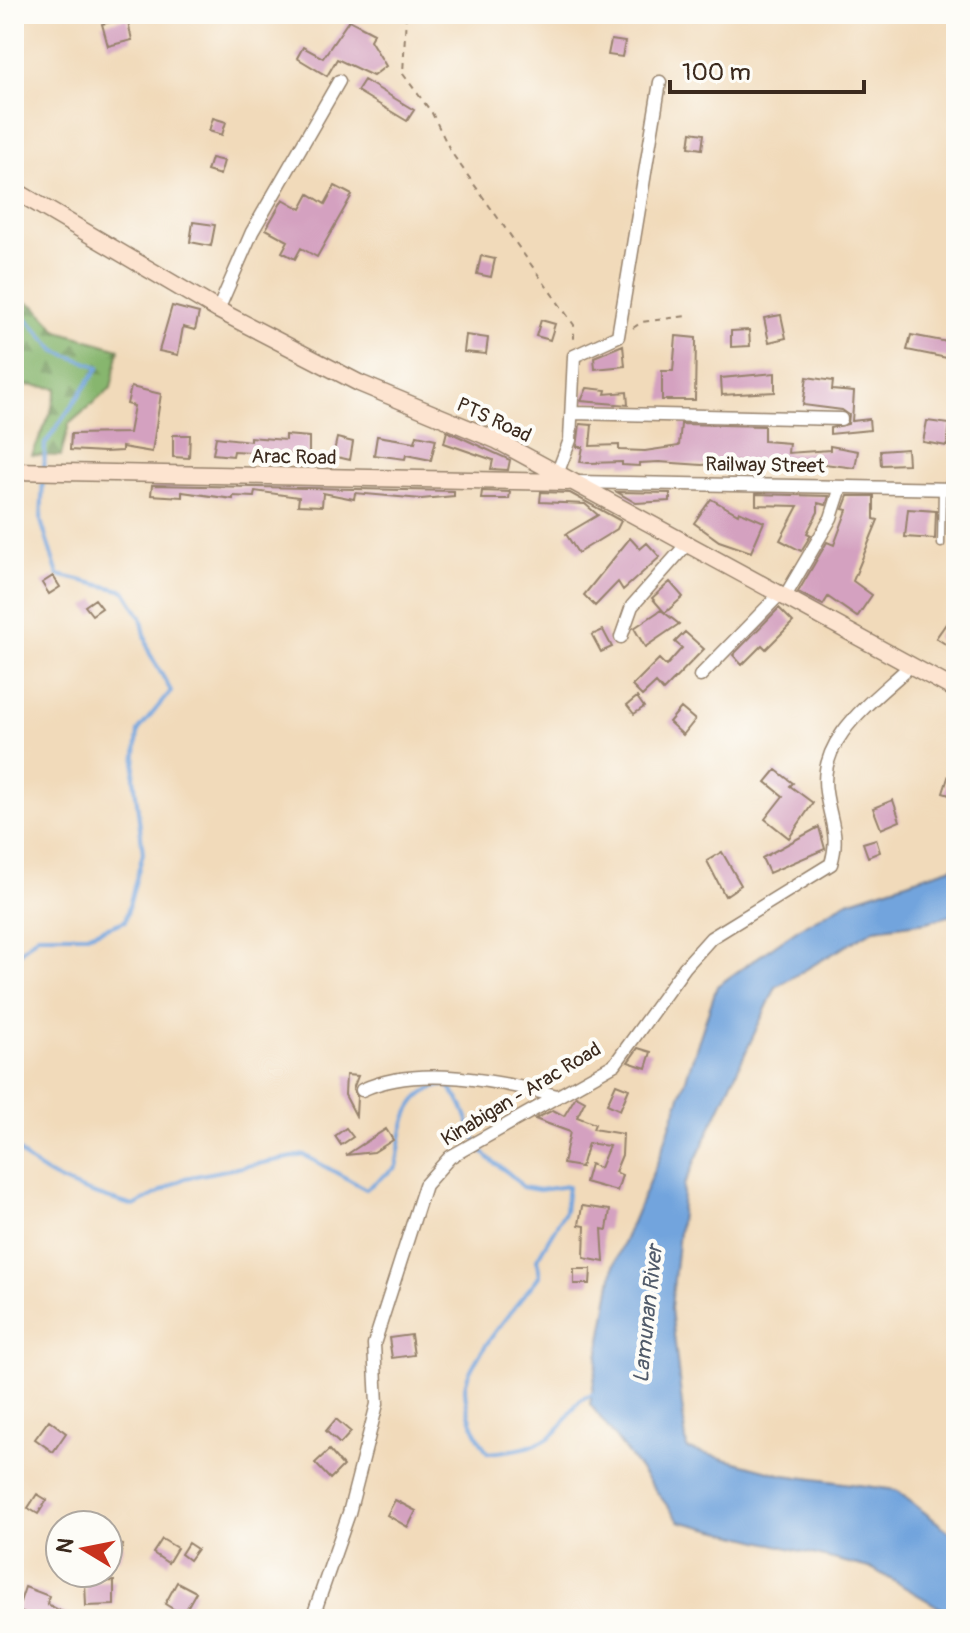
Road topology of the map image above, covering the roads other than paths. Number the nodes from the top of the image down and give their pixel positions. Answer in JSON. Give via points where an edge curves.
{"nodes":[{"id":1,"x":339,"y":81,"type":"dead end"},
{"id":2,"x":660,"y":82,"type":"dead end"},
{"id":3,"x":14,"y":190,"type":"edge"},
{"id":4,"x":218,"y":310,"type":"junction"},
{"id":5,"x":572,"y":413,"type":"junction"},
{"id":6,"x":841,"y":419,"type":"dead end"},
{"id":7,"x":14,"y":471,"type":"edge"},
{"id":8,"x":557,"y":474,"type":"junction"},
{"id":9,"x":573,"y":482,"type":"junction"},
{"id":10,"x":841,"y":487,"type":"junction"},
{"id":11,"x":942,"y":489,"type":"junction"},
{"id":12,"x":956,"y":489,"type":"edge"},
{"id":13,"x":941,"y":544,"type":"dead end"},
{"id":14,"x":686,"y":545,"type":"junction"},
{"id":15,"x":782,"y":597,"type":"junction"},
{"id":16,"x":621,"y":637,"type":"dead end"},
{"id":17,"x":911,"y":665,"type":"junction"},
{"id":18,"x":700,"y":676,"type":"dead end"},
{"id":19,"x":956,"y":690,"type":"edge"},
{"id":20,"x":362,"y":1090,"type":"dead end"},
{"id":21,"x":557,"y":1096,"type":"junction"},
{"id":22,"x":312,"y":1619,"type":"edge"}],
"edges":[{"from":1,"to":4,"type":"street","via":[[252,232]]},
{"from":2,"to":5,"type":"street","via":[[618,336],[574,356]]},
{"from":3,"to":4,"type":"main road","name":"PTS Road"},
{"from":4,"to":8,"type":"main road","name":"PTS Road","via":[[359,383],[496,440]]},
{"from":5,"to":6,"type":"street"},
{"from":5,"to":8,"type":"street","via":[[570,440]]},
{"from":7,"to":9,"type":"main road","name":"Arac Road"},
{"from":8,"to":9,"type":"main road","name":"PTS Road"},
{"from":9,"to":10,"type":"street","name":"Railway Street"},
{"from":9,"to":14,"type":"main road","name":"PTS Road"},
{"from":10,"to":11,"type":"street","name":"Railway Street"},
{"from":10,"to":15,"type":"street","via":[[831,518]]},
{"from":11,"to":12,"type":"street","name":"Railway Street"},
{"from":11,"to":13,"type":"lane"},
{"from":14,"to":15,"type":"main road","name":"PTS Road"},
{"from":14,"to":16,"type":"street","via":[[632,606]]},
{"from":15,"to":17,"type":"main road","name":"PTS Road"},
{"from":15,"to":18,"type":"street"},
{"from":17,"to":19,"type":"main road","name":"PTS Road"},
{"from":17,"to":21,"type":"street","name":"Kinabigan - Arac Road","via":[[839,735],[826,760],[825,785],[838,842],[831,864],[711,938],[615,1064]]},
{"from":20,"to":21,"type":"street","via":[[385,1079],[435,1078]]},
{"from":21,"to":22,"type":"street","name":"Kinabigan - Arac Road","via":[[450,1157],[425,1185],[374,1344],[377,1404],[349,1513]]}]}
